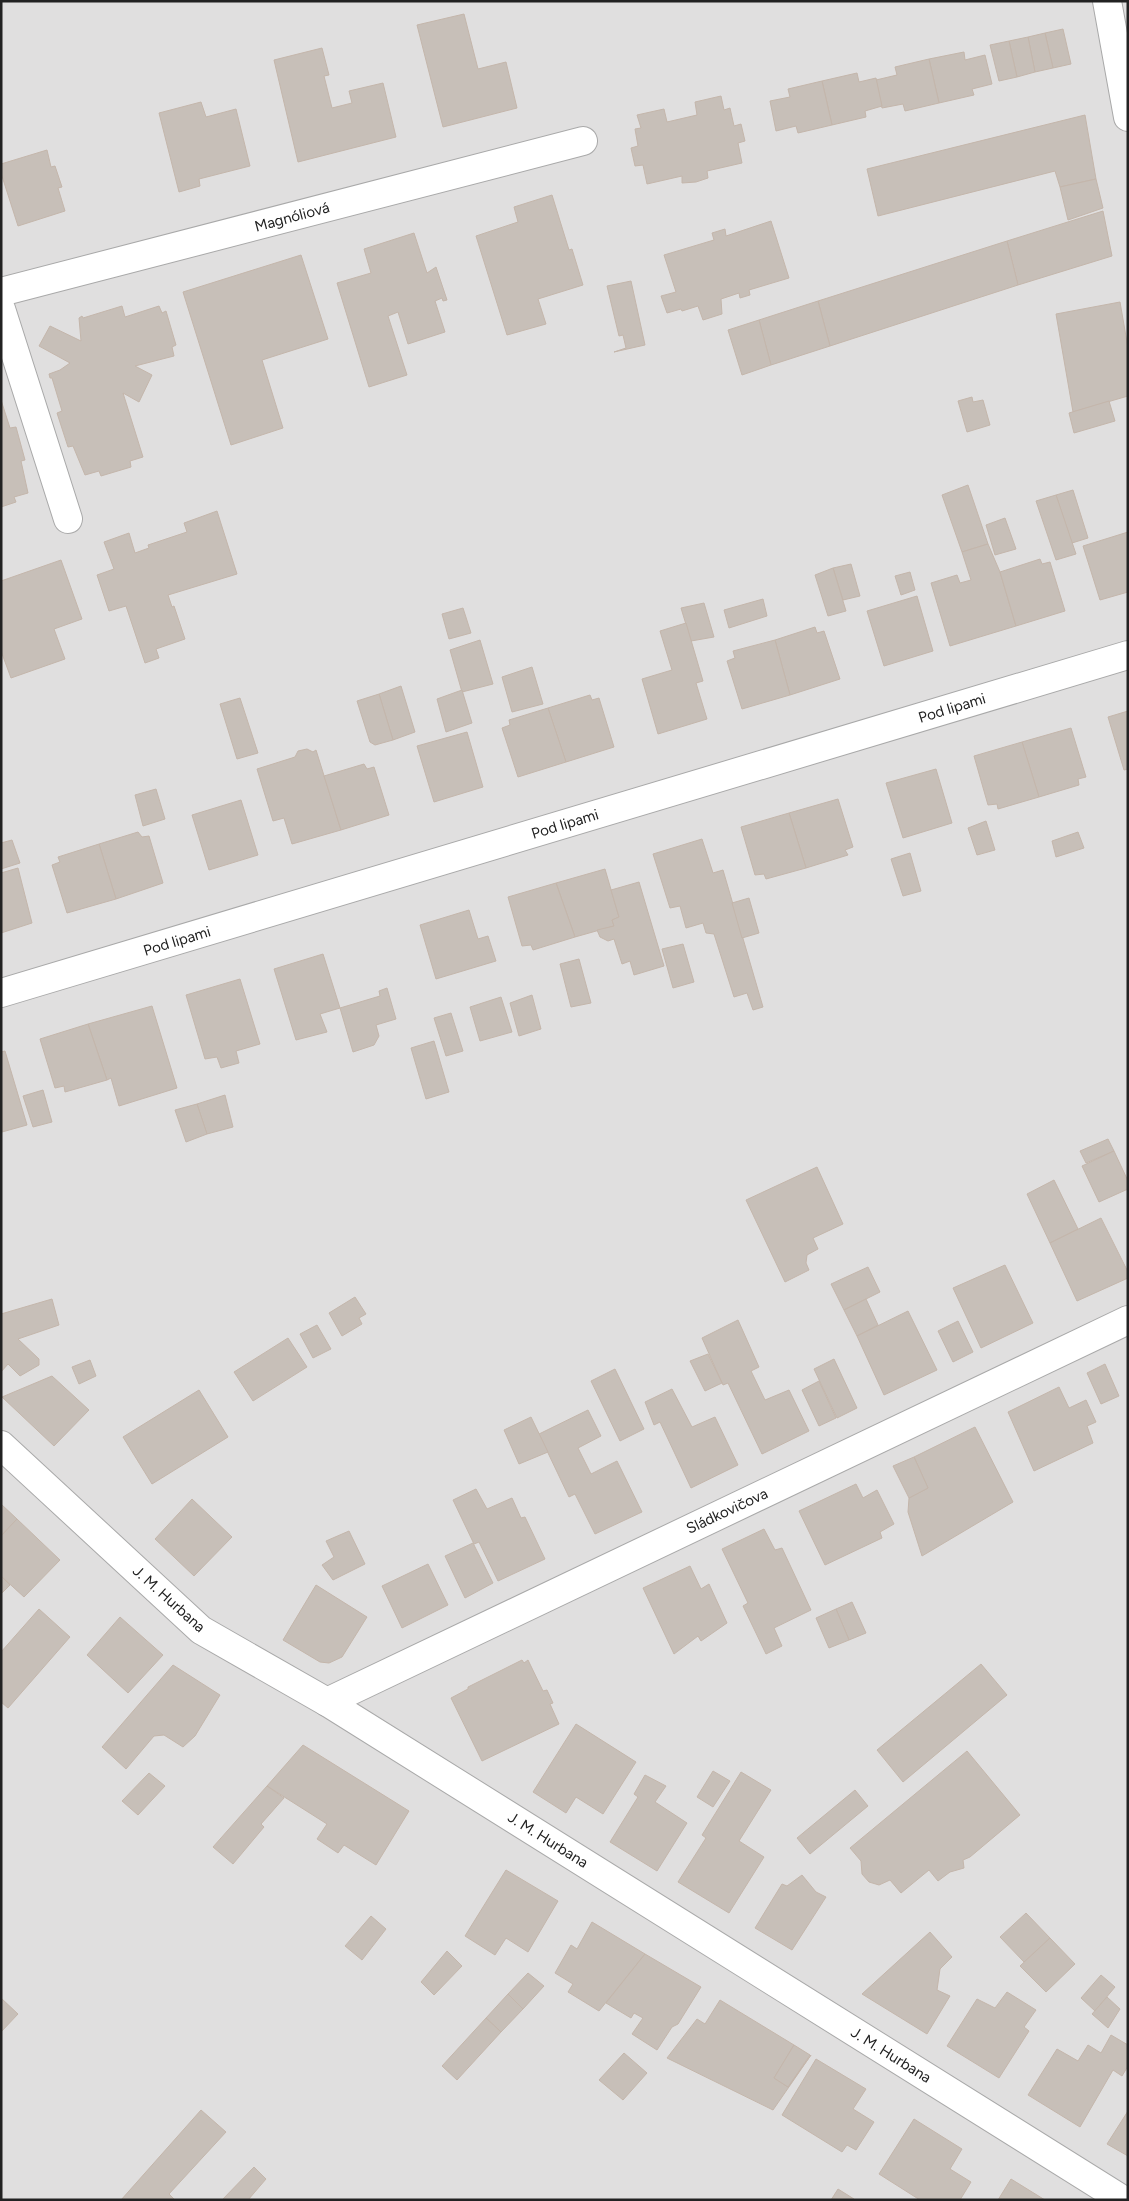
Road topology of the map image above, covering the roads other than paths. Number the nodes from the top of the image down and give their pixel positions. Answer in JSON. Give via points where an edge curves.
{"nodes":[{"id":1,"x":1107,"y":1,"type":"edge"},
{"id":2,"x":1128,"y":117,"type":"edge"},
{"id":3,"x":583,"y":141,"type":"dead end"},
{"id":4,"x":1,"y":292,"type":"edge"},
{"id":5,"x":1,"y":309,"type":"edge"},
{"id":6,"x":68,"y":519,"type":"dead end"},
{"id":7,"x":1128,"y":655,"type":"edge"},
{"id":8,"x":1,"y":993,"type":"edge"},
{"id":9,"x":1128,"y":1320,"type":"edge"},
{"id":10,"x":1,"y":1445,"type":"edge"},
{"id":11,"x":326,"y":1702,"type":"junction"},
{"id":12,"x":1123,"y":2200,"type":"edge"}],
"edges":[{"from":1,"to":2,"type":"street"},
{"from":3,"to":4,"type":"street","name":"Magnóliová"},
{"from":5,"to":6,"type":"street"},
{"from":7,"to":8,"type":"street","name":"Pod lipami"},
{"from":9,"to":11,"type":"street","name":"Sládkovičova"},
{"from":10,"to":11,"type":"street","name":"J. M. Hurbana","via":[[201,1630]]},
{"from":11,"to":12,"type":"street","name":"J. M. Hurbana"}]}
